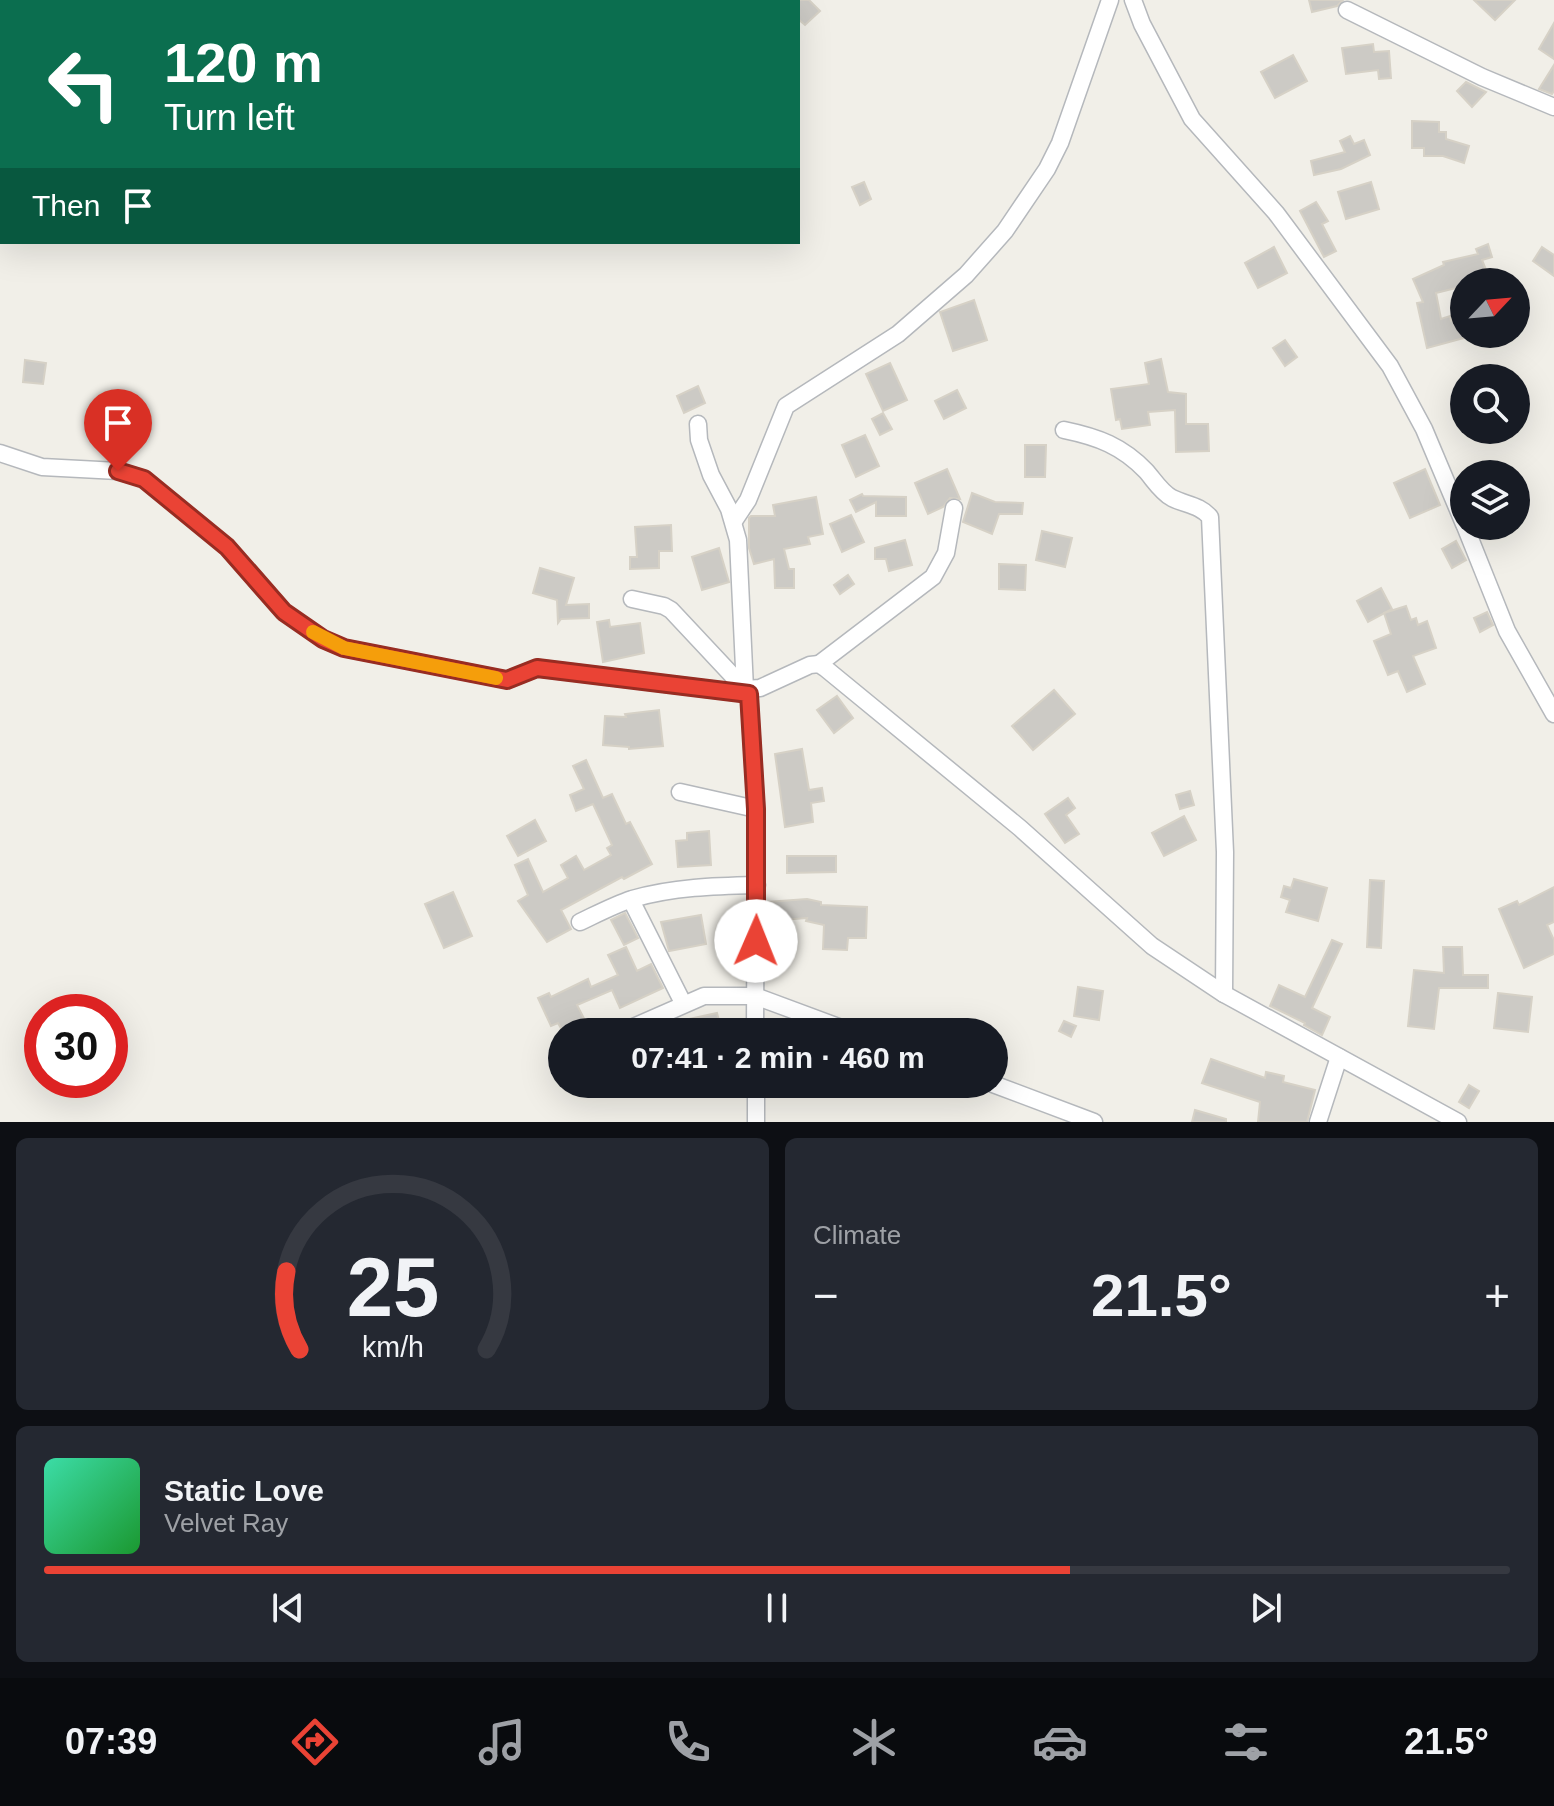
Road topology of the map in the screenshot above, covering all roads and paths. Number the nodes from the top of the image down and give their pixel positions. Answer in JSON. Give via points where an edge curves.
{"nodes":[{"id":1,"x":1110,"y":0,"type":"edge"},
{"id":2,"x":1133,"y":0,"type":"edge"},
{"id":3,"x":1347,"y":10,"type":"dead end"},
{"id":4,"x":1554,"y":107,"type":"edge"},
{"id":5,"x":698,"y":424,"type":"dead end"},
{"id":6,"x":1064,"y":430,"type":"dead end"},
{"id":7,"x":0,"y":453,"type":"edge"},
{"id":8,"x":1450,"y":491,"type":"edge"},
{"id":9,"x":954,"y":508,"type":"dead end"},
{"id":10,"x":734,"y":521,"type":"junction"},
{"id":11,"x":1470,"y":540,"type":"edge"},
{"id":12,"x":632,"y":599,"type":"dead end"},
{"id":13,"x":819,"y":664,"type":"junction"},
{"id":14,"x":747,"y":691,"type":"junction"},
{"id":15,"x":1554,"y":714,"type":"edge"},
{"id":16,"x":680,"y":792,"type":"dead end"},
{"id":17,"x":756,"y":809,"type":"junction"},
{"id":18,"x":757,"y":885,"type":"junction"},
{"id":19,"x":631,"y":900,"type":"junction"},
{"id":20,"x":580,"y":922,"type":"dead end"},
{"id":21,"x":1224,"y":994,"type":"junction"},
{"id":22,"x":755,"y":996,"type":"junction"},
{"id":23,"x":683,"y":1003,"type":"junction"},
{"id":24,"x":651,"y":1018,"type":"edge"},
{"id":25,"x":755,"y":1018,"type":"edge"},
{"id":26,"x":814,"y":1018,"type":"edge"},
{"id":27,"x":1339,"y":1057,"type":"junction"},
{"id":28,"x":1008,"y":1090,"type":"edge"},
{"id":29,"x":756,"y":1098,"type":"edge"},
{"id":30,"x":756,"y":1122,"type":"edge"},
{"id":31,"x":1094,"y":1122,"type":"edge"},
{"id":32,"x":1318,"y":1122,"type":"edge"},
{"id":33,"x":1458,"y":1122,"type":"edge"}],
"edges":[{"from":1,"to":10,"type":"street","via":[[1060,143],[1005,231],[966,275],[898,334],[786,406],[748,500]]},
{"from":2,"to":8,"type":"street","via":[[1192,119],[1276,213],[1390,366]]},
{"from":3,"to":4,"type":"street"},
{"from":5,"to":10,"type":"street","via":[[711,475]]},
{"from":6,"to":21,"type":"street","via":[[1100,438],[1124,451],[1164,492],[1210,517],[1225,852]]},
{"from":7,"to":14,"type":"street","via":[[42,467],[118,471],[144,479],[227,547],[284,612],[344,648],[507,680],[537,668]]},
{"from":9,"to":13,"type":"street","via":[[946,553],[933,577]]},
{"from":10,"to":14,"type":"street"},
{"from":11,"to":15,"type":"street","via":[[1507,631]]},
{"from":12,"to":14,"type":"street","via":[[671,610]]},
{"from":13,"to":14,"type":"street"},
{"from":13,"to":21,"type":"street","via":[[1020,828],[1152,946]]},
{"from":14,"to":17,"type":"street"},
{"from":16,"to":17,"type":"street"},
{"from":17,"to":18,"type":"street"},
{"from":18,"to":19,"type":"street","via":[[693,887]]},
{"from":18,"to":22,"type":"street"},
{"from":19,"to":20,"type":"street"},
{"from":19,"to":23,"type":"street"},
{"from":21,"to":27,"type":"street"},
{"from":22,"to":23,"type":"street","via":[[704,996]]},
{"from":22,"to":25,"type":"street"},
{"from":22,"to":26,"type":"street"},
{"from":23,"to":24,"type":"street"},
{"from":27,"to":32,"type":"street"},
{"from":27,"to":33,"type":"street"},
{"from":28,"to":31,"type":"street"},
{"from":29,"to":30,"type":"street"}]}
